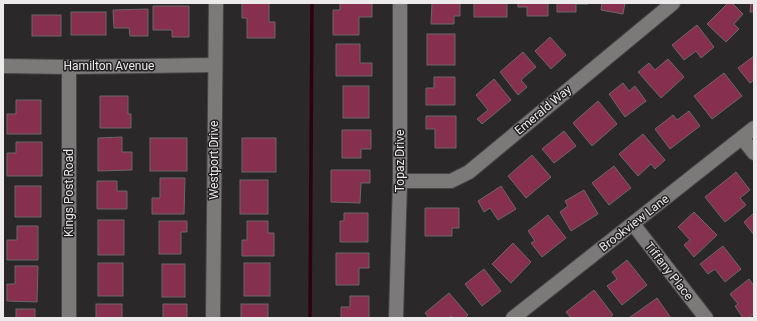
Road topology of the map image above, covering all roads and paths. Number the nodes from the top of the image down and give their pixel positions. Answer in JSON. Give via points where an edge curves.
{"nodes":[{"id":1,"x":216,"y":3,"type":"edge"},
{"id":2,"x":400,"y":3,"type":"edge"},
{"id":3,"x":673,"y":3,"type":"edge"},
{"id":4,"x":3,"y":66,"type":"edge"},
{"id":5,"x":215,"y":66,"type":"junction"},
{"id":6,"x":69,"y":67,"type":"junction"},
{"id":7,"x":754,"y":128,"type":"edge"},
{"id":8,"x":742,"y":138,"type":"junction"},
{"id":9,"x":754,"y":152,"type":"edge"},
{"id":10,"x":400,"y":181,"type":"junction"},
{"id":11,"x":633,"y":224,"type":"junction"},
{"id":12,"x":69,"y":318,"type":"edge"},
{"id":13,"x":213,"y":318,"type":"edge"},
{"id":14,"x":396,"y":318,"type":"edge"},
{"id":15,"x":513,"y":318,"type":"edge"},
{"id":16,"x":706,"y":318,"type":"edge"}],
"edges":[{"from":1,"to":5,"type":"street","name":"Westport Drive"},
{"from":2,"to":10,"type":"street","name":"Topaz Drive"},
{"from":3,"to":10,"type":"street","name":"Emerald Way","via":[[469,172],[451,181]]},
{"from":4,"to":6,"type":"street","name":"Hamilton Avenue"},
{"from":5,"to":6,"type":"street","name":"Hamilton Avenue"},
{"from":5,"to":13,"type":"street","name":"Westport Drive"},
{"from":6,"to":12,"type":"street","name":"Kings Post Road"},
{"from":7,"to":8,"type":"street","name":"Brookview Lane"},
{"from":8,"to":9,"type":"street"},
{"from":8,"to":11,"type":"street","name":"Brookview Lane"},
{"from":10,"to":14,"type":"street","name":"Topaz Drive"},
{"from":11,"to":15,"type":"street","name":"Brookview Lane"},
{"from":11,"to":16,"type":"street","name":"Tiffany Place"}]}
